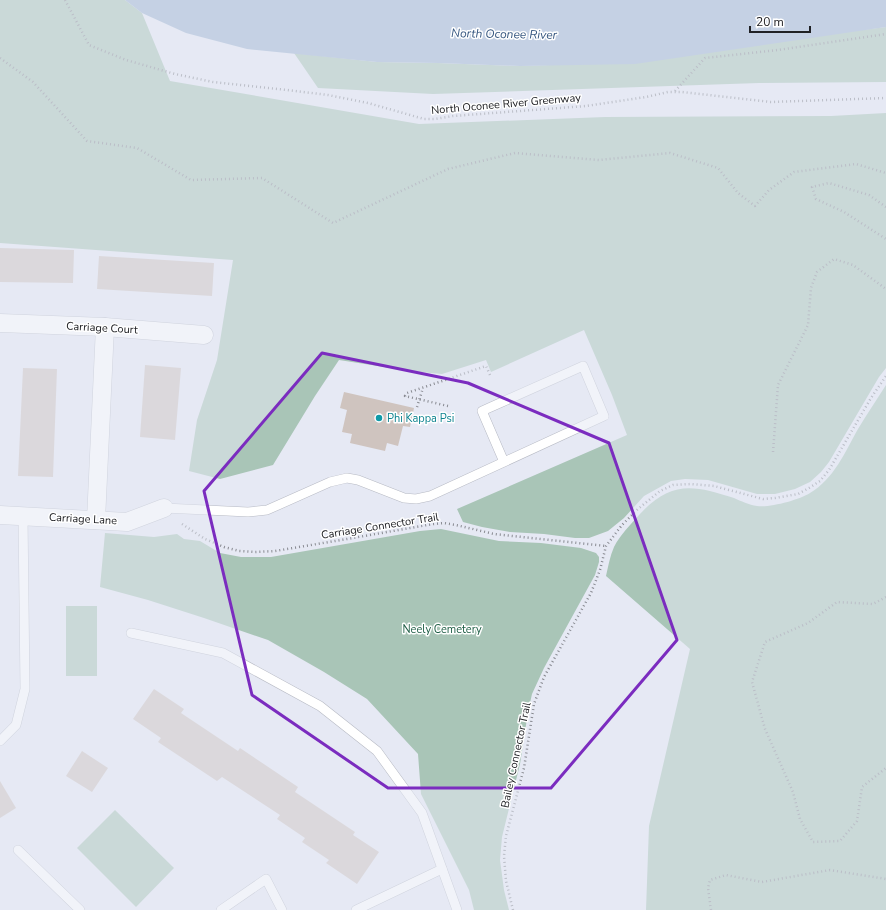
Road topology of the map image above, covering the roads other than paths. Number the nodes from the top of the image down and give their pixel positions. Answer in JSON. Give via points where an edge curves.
{"nodes":[{"id":1,"x":0,"y":323,"type":"edge"},
{"id":2,"x":105,"y":327,"type":"junction"},
{"id":3,"x":204,"y":335,"type":"dead end"},
{"id":4,"x":504,"y":462,"type":"junction"},
{"id":5,"x":164,"y":508,"type":"joint"},
{"id":6,"x":0,"y":515,"type":"edge"},
{"id":7,"x":23,"y":516,"type":"junction"},
{"id":8,"x":96,"y":520,"type":"junction"},
{"id":9,"x":131,"y":633,"type":"dead end"},
{"id":10,"x":0,"y":741,"type":"edge"},
{"id":11,"x":18,"y":850,"type":"dead end"},
{"id":12,"x":442,"y":869,"type":"junction"},
{"id":13,"x":80,"y":910,"type":"edge"},
{"id":14,"x":221,"y":910,"type":"edge"},
{"id":15,"x":282,"y":910,"type":"edge"},
{"id":16,"x":356,"y":910,"type":"edge"},
{"id":17,"x":457,"y":910,"type":"edge"}],
"edges":[{"from":1,"to":2,"type":"street","name":"Carriage Court"},
{"from":2,"to":3,"type":"street","name":"Carriage Court"},
{"from":2,"to":8,"type":"street"},
{"from":4,"to":4,"type":"lane","via":[[604,416],[583,366],[482,411]]},
{"from":4,"to":5,"type":"lane","via":[[430,496],[416,499],[404,498],[347,478],[330,482],[267,510],[248,512]]},
{"from":5,"to":8,"type":"street","name":"Carriage Lane","via":[[127,522]]},
{"from":6,"to":7,"type":"street","name":"Carriage Lane"},
{"from":7,"to":8,"type":"street","name":"Carriage Lane"},
{"from":7,"to":10,"type":"lane","via":[[25,689],[16,725]]},
{"from":9,"to":12,"type":"lane","via":[[224,653],[320,706],[377,751],[422,813]]},
{"from":11,"to":13,"type":"lane"},
{"from":12,"to":16,"type":"lane"},
{"from":12,"to":17,"type":"lane"},
{"from":14,"to":15,"type":"lane","via":[[266,879]]}]}
